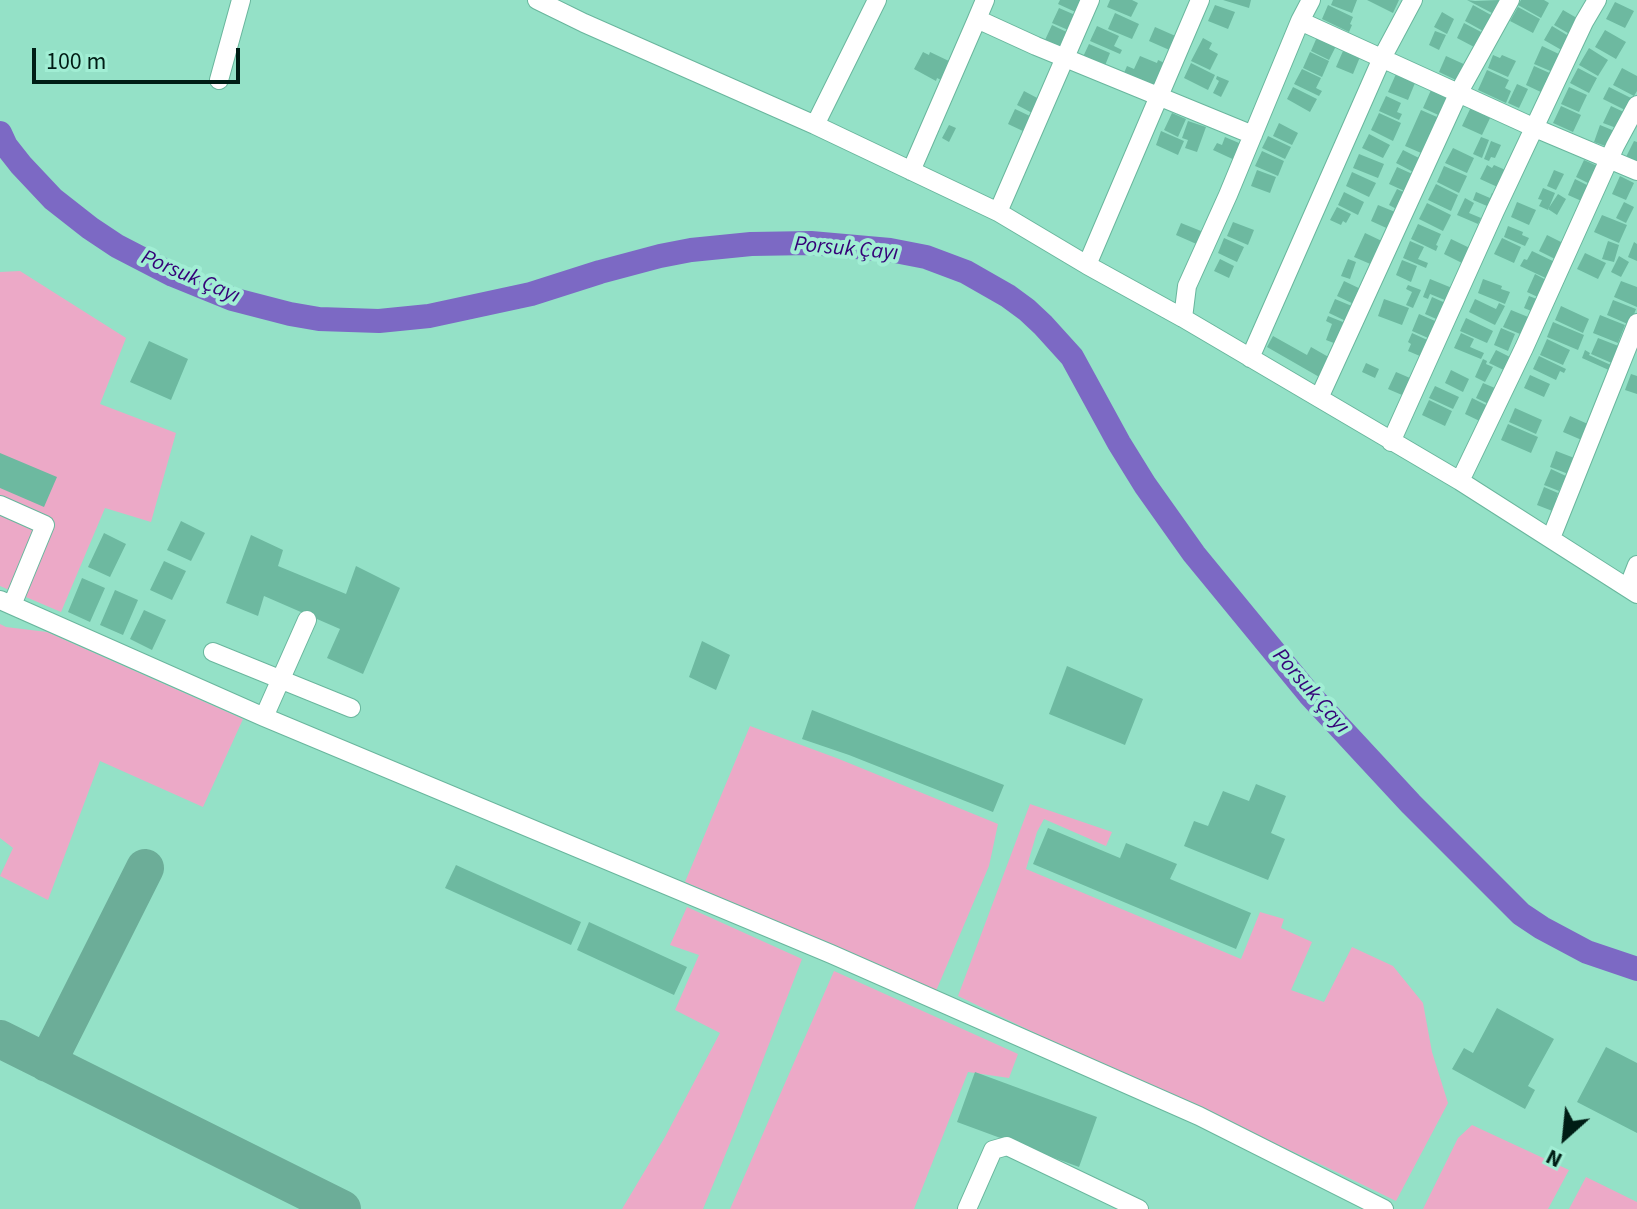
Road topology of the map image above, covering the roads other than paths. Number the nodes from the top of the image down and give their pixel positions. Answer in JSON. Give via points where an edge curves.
{"nodes":[{"id":1,"x":241,"y":0,"type":"edge"},
{"id":2,"x":537,"y":0,"type":"edge"},
{"id":3,"x":877,"y":0,"type":"edge"},
{"id":4,"x":985,"y":0,"type":"edge"},
{"id":5,"x":1090,"y":0,"type":"edge"},
{"id":6,"x":1200,"y":0,"type":"edge"},
{"id":7,"x":1311,"y":0,"type":"edge"},
{"id":8,"x":1413,"y":0,"type":"edge"},
{"id":9,"x":1510,"y":0,"type":"edge"},
{"id":10,"x":1597,"y":0,"type":"edge"},
{"id":11,"x":977,"y":19,"type":"junction"},
{"id":12,"x":1300,"y":21,"type":"junction"},
{"id":13,"x":1065,"y":58,"type":"junction"},
{"id":14,"x":1382,"y":58,"type":"junction"},
{"id":15,"x":219,"y":80,"type":"dead end"},
{"id":16,"x":1459,"y":92,"type":"junction"},
{"id":17,"x":1157,"y":96,"type":"junction"},
{"id":18,"x":1637,"y":105,"type":"edge"},
{"id":19,"x":815,"y":125,"type":"junction"},
{"id":20,"x":1535,"y":128,"type":"junction"},
{"id":21,"x":1253,"y":135,"type":"junction"},
{"id":22,"x":1609,"y":159,"type":"junction"},
{"id":23,"x":911,"y":171,"type":"junction"},
{"id":24,"x":1637,"y":171,"type":"edge"},
{"id":25,"x":998,"y":212,"type":"junction"},
{"id":26,"x":1087,"y":265,"type":"junction"},
{"id":27,"x":1183,"y":318,"type":"junction"},
{"id":28,"x":1637,"y":323,"type":"edge"},
{"id":29,"x":1250,"y":358,"type":"junction"},
{"id":30,"x":1319,"y":398,"type":"junction"},
{"id":31,"x":1391,"y":442,"type":"junction"},
{"id":32,"x":1460,"y":481,"type":"junction"},
{"id":33,"x":0,"y":505,"type":"edge"},
{"id":34,"x":1551,"y":538,"type":"junction"},
{"id":35,"x":1637,"y":565,"type":"edge"},
{"id":36,"x":1632,"y":591,"type":"edge"},
{"id":37,"x":6,"y":603,"type":"edge"},
{"id":38,"x":307,"y":620,"type":"dead end"},
{"id":39,"x":213,"y":652,"type":"dead end"},
{"id":40,"x":281,"y":680,"type":"junction"},
{"id":41,"x":351,"y":708,"type":"dead end"},
{"id":42,"x":264,"y":717,"type":"junction"},
{"id":43,"x":967,"y":1209,"type":"edge"},
{"id":44,"x":1139,"y":1209,"type":"edge"},
{"id":45,"x":1384,"y":1209,"type":"edge"}],
"edges":[{"from":1,"to":15,"type":"street"},
{"from":2,"to":19,"type":"street"},
{"from":3,"to":19,"type":"street"},
{"from":4,"to":11,"type":"street"},
{"from":5,"to":13,"type":"street"},
{"from":6,"to":17,"type":"street"},
{"from":7,"to":12,"type":"street"},
{"from":8,"to":14,"type":"street"},
{"from":9,"to":16,"type":"street"},
{"from":10,"to":20,"type":"street"},
{"from":11,"to":13,"type":"street"},
{"from":11,"to":23,"type":"street"},
{"from":12,"to":14,"type":"street"},
{"from":12,"to":21,"type":"street"},
{"from":13,"to":17,"type":"street"},
{"from":13,"to":25,"type":"street"},
{"from":14,"to":16,"type":"street"},
{"from":14,"to":29,"type":"street"},
{"from":16,"to":20,"type":"street"},
{"from":16,"to":30,"type":"street"},
{"from":17,"to":21,"type":"street"},
{"from":17,"to":26,"type":"street"},
{"from":18,"to":22,"type":"street"},
{"from":19,"to":23,"type":"street"},
{"from":20,"to":22,"type":"street"},
{"from":20,"to":31,"type":"street"},
{"from":21,"to":27,"type":"street","via":[[1187,286]]},
{"from":22,"to":24,"type":"street"},
{"from":22,"to":32,"type":"street"},
{"from":23,"to":25,"type":"street"},
{"from":25,"to":26,"type":"street"},
{"from":26,"to":27,"type":"street"},
{"from":27,"to":29,"type":"street"},
{"from":28,"to":34,"type":"street"},
{"from":29,"to":30,"type":"street"},
{"from":30,"to":31,"type":"street"},
{"from":31,"to":32,"type":"street"},
{"from":32,"to":34,"type":"street"},
{"from":33,"to":37,"type":"street","via":[[45,525]]},
{"from":34,"to":36,"type":"street"},
{"from":35,"to":36,"type":"street"},
{"from":37,"to":42,"type":"street"},
{"from":38,"to":40,"type":"street"},
{"from":39,"to":40,"type":"street"},
{"from":40,"to":41,"type":"street"},
{"from":40,"to":42,"type":"street"},
{"from":42,"to":45,"type":"street","via":[[846,960],[1199,1116]]},
{"from":43,"to":44,"type":"street","via":[[993,1150],[1007,1146]]}]}
